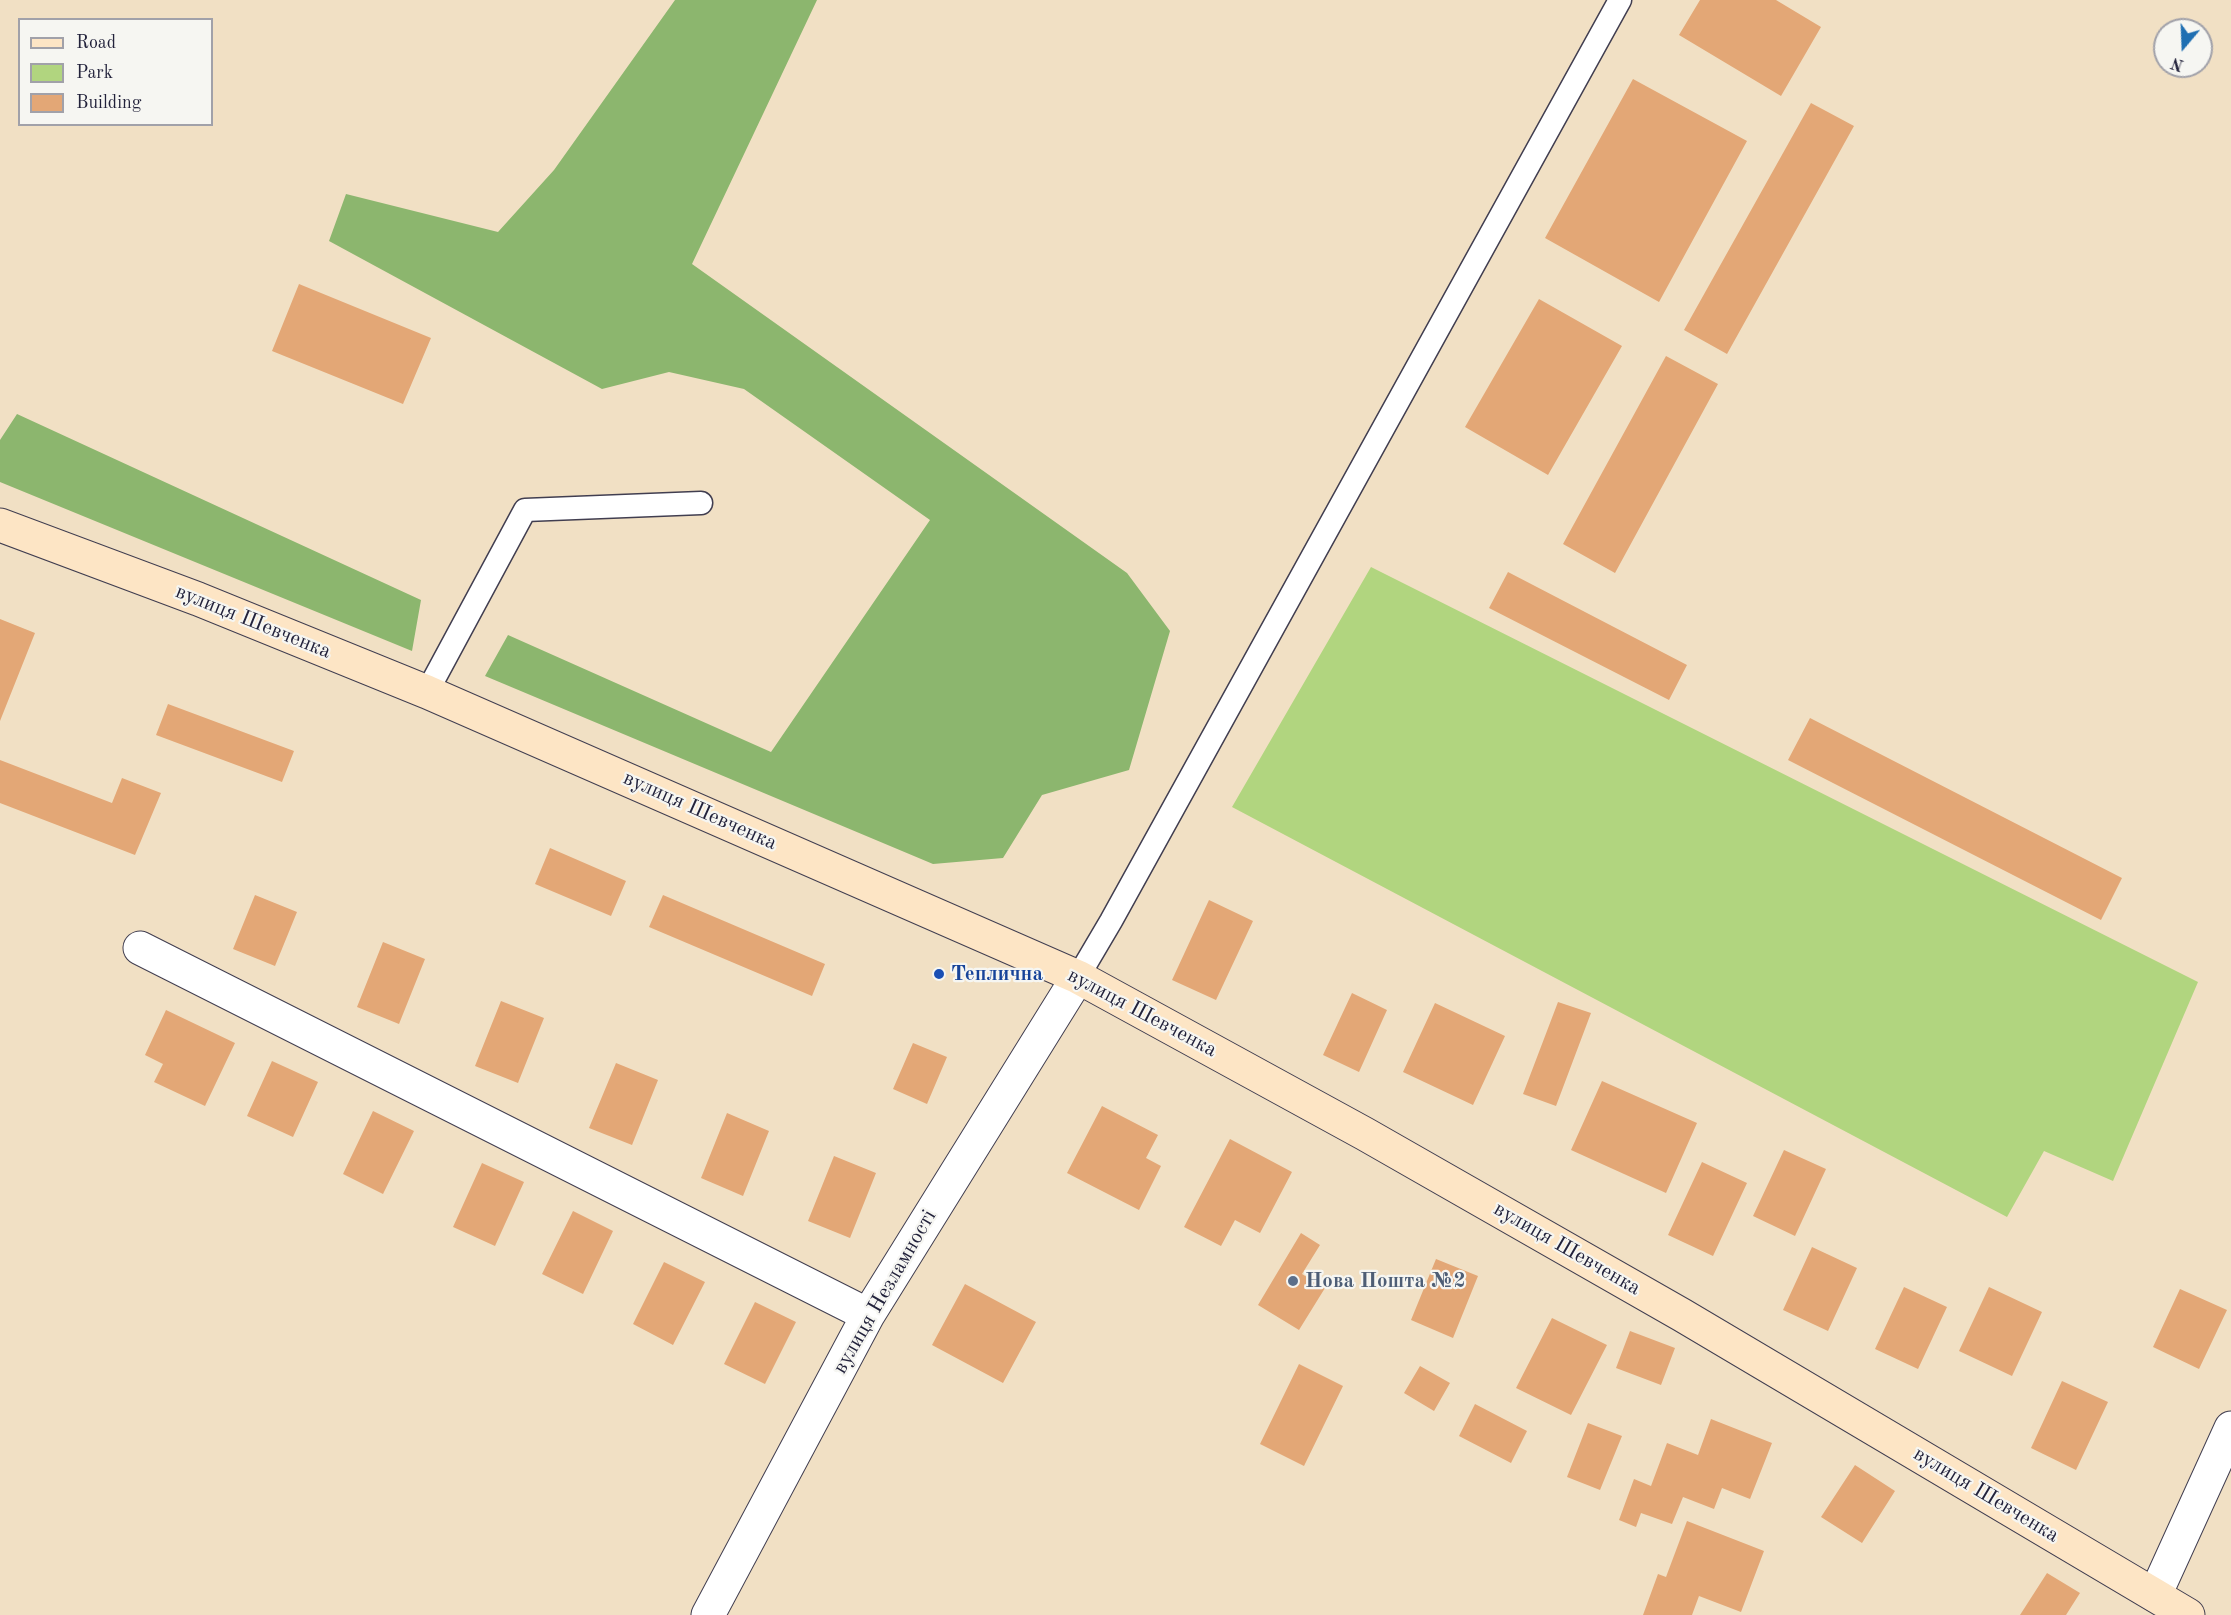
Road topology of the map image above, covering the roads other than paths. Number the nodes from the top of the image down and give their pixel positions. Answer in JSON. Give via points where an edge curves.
{"nodes":[{"id":1,"x":1620,"y":0,"type":"edge"},
{"id":2,"x":701,"y":503,"type":"dead end"},
{"id":3,"x":0,"y":525,"type":"edge"},
{"id":4,"x":427,"y":692,"type":"junction"},
{"id":5,"x":140,"y":948,"type":"dead end"},
{"id":6,"x":1078,"y":977,"type":"junction"},
{"id":7,"x":868,"y":1315,"type":"junction"},
{"id":8,"x":2231,"y":1428,"type":"edge"},
{"id":9,"x":2155,"y":1595,"type":"junction"},
{"id":10,"x":708,"y":1615,"type":"edge"},
{"id":11,"x":2188,"y":1615,"type":"edge"}],
"edges":[{"from":1,"to":6,"type":"lane"},
{"from":2,"to":4,"type":"lane","via":[[525,510]]},
{"from":3,"to":4,"type":"street","name":"вулиця Шевченка","via":[[198,599]]},
{"from":4,"to":6,"type":"street","name":"вулиця Шевченка"},
{"from":5,"to":7,"type":"street"},
{"from":6,"to":7,"type":"street","name":"вулиця Незламності"},
{"from":6,"to":9,"type":"street","name":"вулиця Шевченка","via":[[1662,1303]]},
{"from":7,"to":10,"type":"street","name":"вулиця Незламності"},
{"from":8,"to":9,"type":"street"},
{"from":9,"to":11,"type":"street","name":"вулиця Шевченка"}]}
